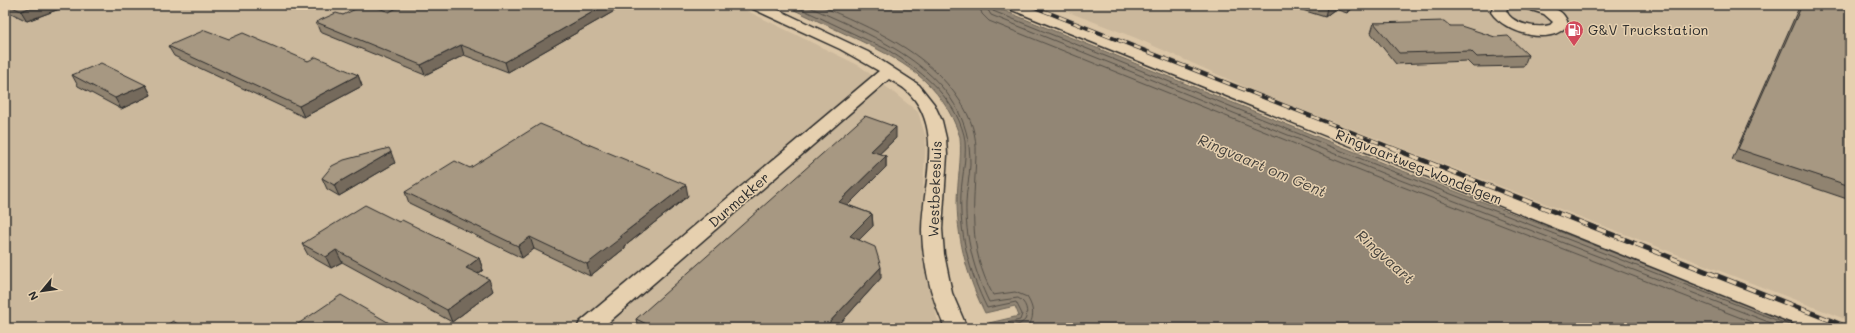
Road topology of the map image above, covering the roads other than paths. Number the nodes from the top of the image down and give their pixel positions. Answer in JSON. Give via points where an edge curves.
{"nodes":[{"id":1,"x":756,"y":5,"type":"edge"},
{"id":2,"x":1012,"y":5,"type":"edge"},
{"id":3,"x":1505,"y":5,"type":"edge"},
{"id":4,"x":1535,"y":6,"type":"edge"},
{"id":5,"x":889,"y":71,"type":"junction"},
{"id":6,"x":588,"y":328,"type":"edge"},
{"id":7,"x":956,"y":328,"type":"edge"},
{"id":8,"x":1827,"y":328,"type":"edge"}],
"edges":[{"from":1,"to":5,"type":"street","name":"Westbekesluis","via":[[866,56]]},
{"from":2,"to":8,"type":"street","name":"Ringvaartweg-Wondelgem"},
{"from":3,"to":4,"type":"street","via":[[1499,8],[1498,12],[1505,21],[1514,25],[1539,31],[1558,28],[1560,20],[1556,16]]},
{"from":5,"to":6,"type":"street","name":"Durmakker"},
{"from":5,"to":7,"type":"street","name":"Westbekesluis","via":[[912,88],[933,118],[937,130],[939,145],[932,230],[937,273],[946,309]]}]}
